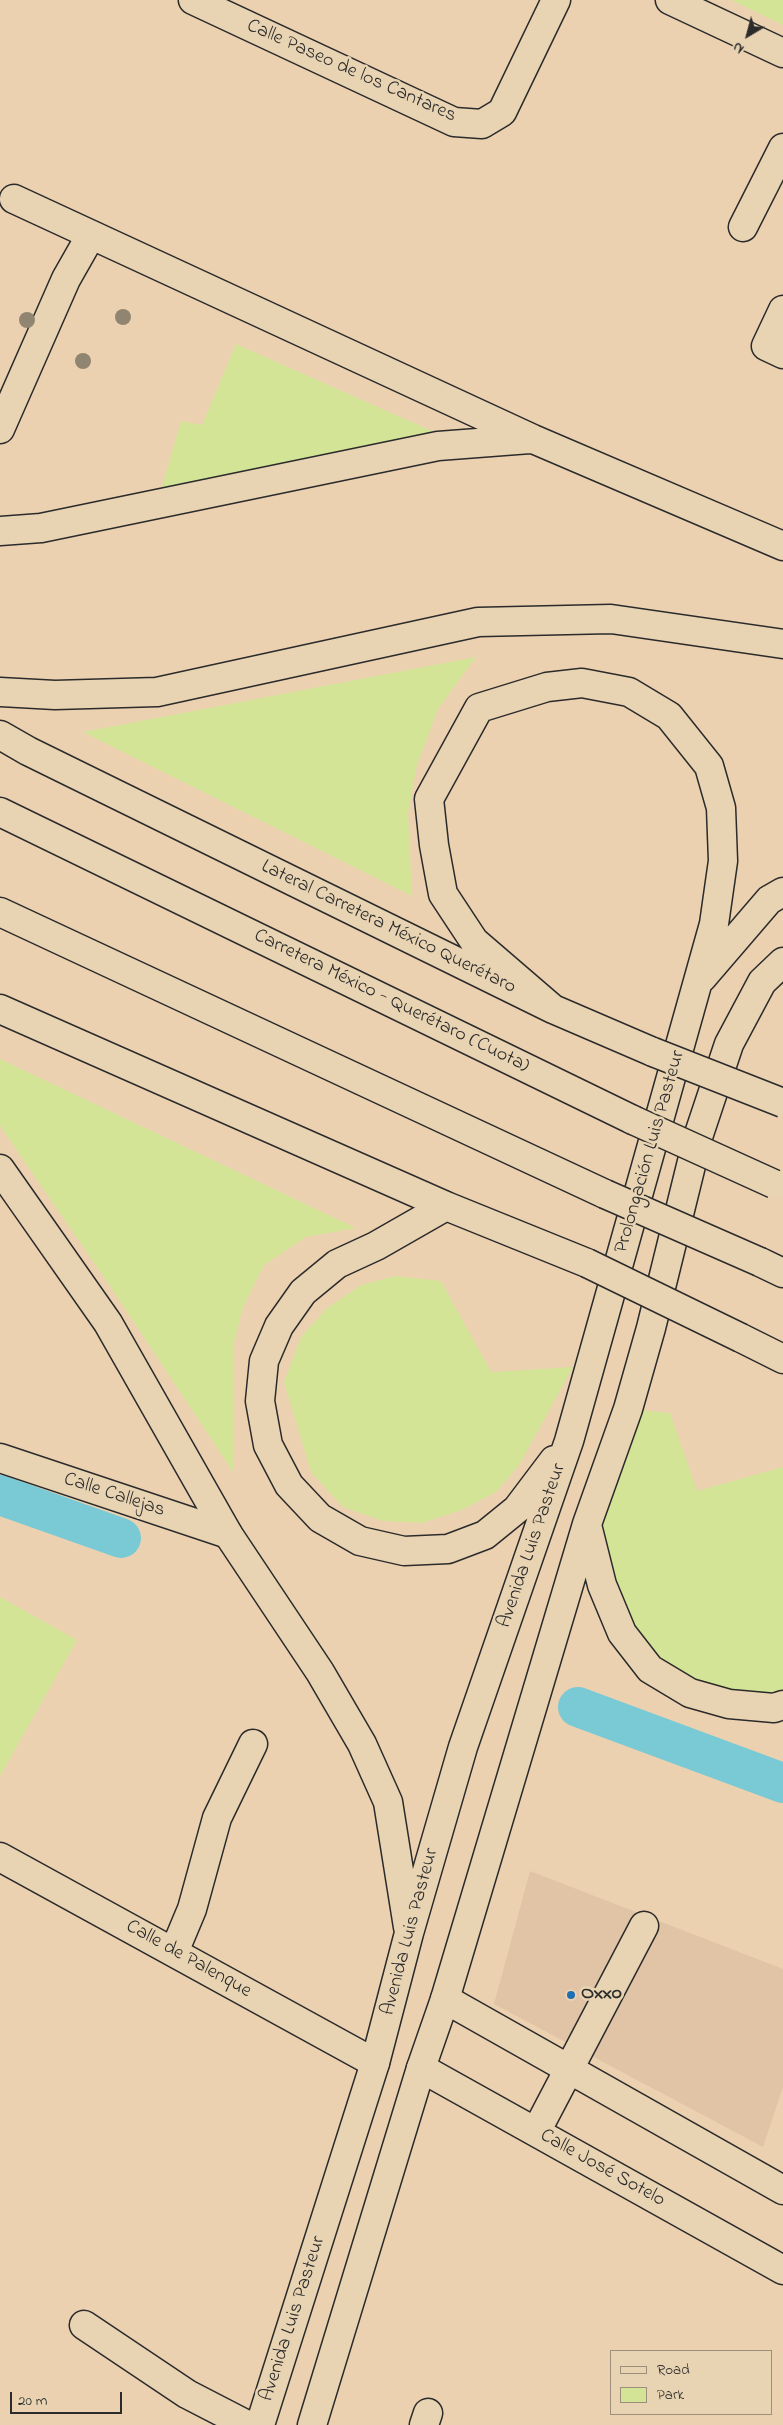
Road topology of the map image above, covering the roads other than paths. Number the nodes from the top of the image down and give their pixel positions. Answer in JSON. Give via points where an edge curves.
{"nodes":[{"id":1,"x":194,"y":0,"type":"edge"},
{"id":2,"x":556,"y":0,"type":"edge"},
{"id":3,"x":670,"y":0,"type":"edge"},
{"id":4,"x":783,"y":54,"type":"edge"},
{"id":5,"x":783,"y":148,"type":"edge"},
{"id":6,"x":14,"y":199,"type":"dead end"},
{"id":7,"x":744,"y":227,"type":"dead end"},
{"id":8,"x":91,"y":235,"type":"junction"},
{"id":9,"x":783,"y":310,"type":"edge"},
{"id":10,"x":783,"y":354,"type":"edge"},
{"id":11,"x":0,"y":428,"type":"edge"},
{"id":12,"x":533,"y":439,"type":"junction"},
{"id":13,"x":0,"y":532,"type":"edge"},
{"id":14,"x":783,"y":546,"type":"edge"},
{"id":15,"x":783,"y":644,"type":"edge"},
{"id":16,"x":0,"y":692,"type":"edge"},
{"id":17,"x":0,"y":735,"type":"edge"},
{"id":18,"x":0,"y":812,"type":"edge"},
{"id":19,"x":783,"y":892,"type":"edge"},
{"id":20,"x":0,"y":912,"type":"edge"},
{"id":21,"x":783,"y":962,"type":"edge"},
{"id":22,"x":699,"y":981,"type":"junction"},
{"id":23,"x":0,"y":1009,"type":"edge"},
{"id":24,"x":552,"y":1009,"type":"junction"},
{"id":25,"x":783,"y":1103,"type":"edge"},
{"id":26,"x":0,"y":1168,"type":"edge"},
{"id":27,"x":778,"y":1186,"type":"edge"},
{"id":28,"x":446,"y":1206,"type":"junction"},
{"id":29,"x":771,"y":1267,"type":"edge"},
{"id":30,"x":783,"y":1359,"type":"edge"},
{"id":31,"x":569,"y":1441,"type":"junction"},
{"id":32,"x":0,"y":1458,"type":"edge"},
{"id":33,"x":587,"y":1524,"type":"junction"},
{"id":34,"x":228,"y":1534,"type":"junction"},
{"id":35,"x":783,"y":1706,"type":"edge"},
{"id":36,"x":253,"y":1744,"type":"dead end"},
{"id":37,"x":0,"y":1857,"type":"edge"},
{"id":38,"x":644,"y":1926,"type":"dead end"},
{"id":39,"x":409,"y":1933,"type":"junction"},
{"id":40,"x":174,"y":1952,"type":"junction"},
{"id":41,"x":445,"y":1999,"type":"junction"},
{"id":42,"x":375,"y":2063,"type":"junction"},
{"id":43,"x":421,"y":2068,"type":"junction"},
{"id":44,"x":568,"y":2069,"type":"junction"},
{"id":45,"x":536,"y":2132,"type":"junction"},
{"id":46,"x":783,"y":2190,"type":"edge"},
{"id":47,"x":783,"y":2270,"type":"edge"},
{"id":48,"x":84,"y":2325,"type":"dead end"},
{"id":49,"x":247,"y":2425,"type":"edge"},
{"id":50,"x":260,"y":2425,"type":"edge"},
{"id":51,"x":312,"y":2425,"type":"edge"}],
"edges":[{"from":1,"to":2,"type":"main road","name":"Calle Paseo de los Cantares","via":[[454,122],[482,124],[502,112]]},
{"from":3,"to":4,"type":"main road"},
{"from":5,"to":7,"type":"main road"},
{"from":6,"to":8,"type":"main road"},
{"from":8,"to":11,"type":"main road","via":[[66,279]]},
{"from":8,"to":12,"type":"main road"},
{"from":9,"to":10,"type":"main road","via":[[766,346]]},
{"from":12,"to":13,"type":"main road","via":[[438,446],[40,528]]},
{"from":12,"to":14,"type":"main road"},
{"from":15,"to":16,"type":"main road","via":[[611,619],[478,622],[157,692],[54,695]]},
{"from":17,"to":24,"type":"main road","name":"Lateral Carretera México Querétaro"},
{"from":18,"to":27,"type":"main road","name":"Carretera México - Querétaro (Cuota)","bridge":true,"via":[[632,1120]]},
{"from":19,"to":22,"type":"main road","name":"Prolongación Luis Pasteur","via":[[769,900]]},
{"from":20,"to":29,"type":"main road","bridge":true,"via":[[605,1194]]},
{"from":21,"to":33,"type":"main road","name":"Prolongación Luis Pasteur","via":[[762,982],[729,1044],[698,1137],[628,1410]]},
{"from":22,"to":24,"type":"main road","via":[[714,924],[723,861],[721,808],[709,766],[669,716],[629,692],[582,683],[547,687],[479,708],[429,799],[443,894],[474,941]]},
{"from":22,"to":31,"type":"main road","name":"Prolongación Luis Pasteur"},
{"from":23,"to":28,"type":"main road"},
{"from":24,"to":25,"type":"main road","name":"Lateral Carretera México Querétaro","bridge":true},
{"from":26,"to":34,"type":"main road","via":[[108,1323]]},
{"from":28,"to":30,"type":"main road","bridge":true,"via":[[587,1263]]},
{"from":28,"to":31,"type":"main road","via":[[337,1264],[303,1292],[279,1326],[264,1361],[260,1401],[268,1444],[280,1468],[289,1484],[320,1518],[360,1541],[404,1551],[448,1549],[485,1535],[517,1509]]},
{"from":31,"to":39,"type":"main road","name":"Avenida Luis Pasteur","via":[[463,1747]]},
{"from":32,"to":34,"type":"main road","name":"Calle Callejas"},
{"from":33,"to":35,"type":"main road","via":[[602,1585],[622,1633],[650,1669],[697,1696],[729,1704]]},
{"from":33,"to":41,"type":"main road"},
{"from":34,"to":39,"type":"main road","via":[[320,1672],[362,1744],[388,1802]]},
{"from":36,"to":40,"type":"main road","via":[[217,1818],[192,1909]]},
{"from":37,"to":40,"type":"main road","name":"Calle de Palenque"},
{"from":38,"to":44,"type":"main road"},
{"from":39,"to":42,"type":"main road","name":"Avenida Luis Pasteur"},
{"from":40,"to":42,"type":"main road","name":"Calle de Palenque"},
{"from":41,"to":43,"type":"main road"},
{"from":41,"to":44,"type":"main road"},
{"from":42,"to":50,"type":"main road","name":"Avenida Luis Pasteur"},
{"from":43,"to":45,"type":"main road","name":"Calle José Sotelo"},
{"from":43,"to":51,"type":"main road"},
{"from":44,"to":45,"type":"main road"},
{"from":44,"to":46,"type":"main road"},
{"from":45,"to":47,"type":"main road","name":"Calle José Sotelo"},
{"from":48,"to":49,"type":"main road","via":[[187,2394]]}]}
